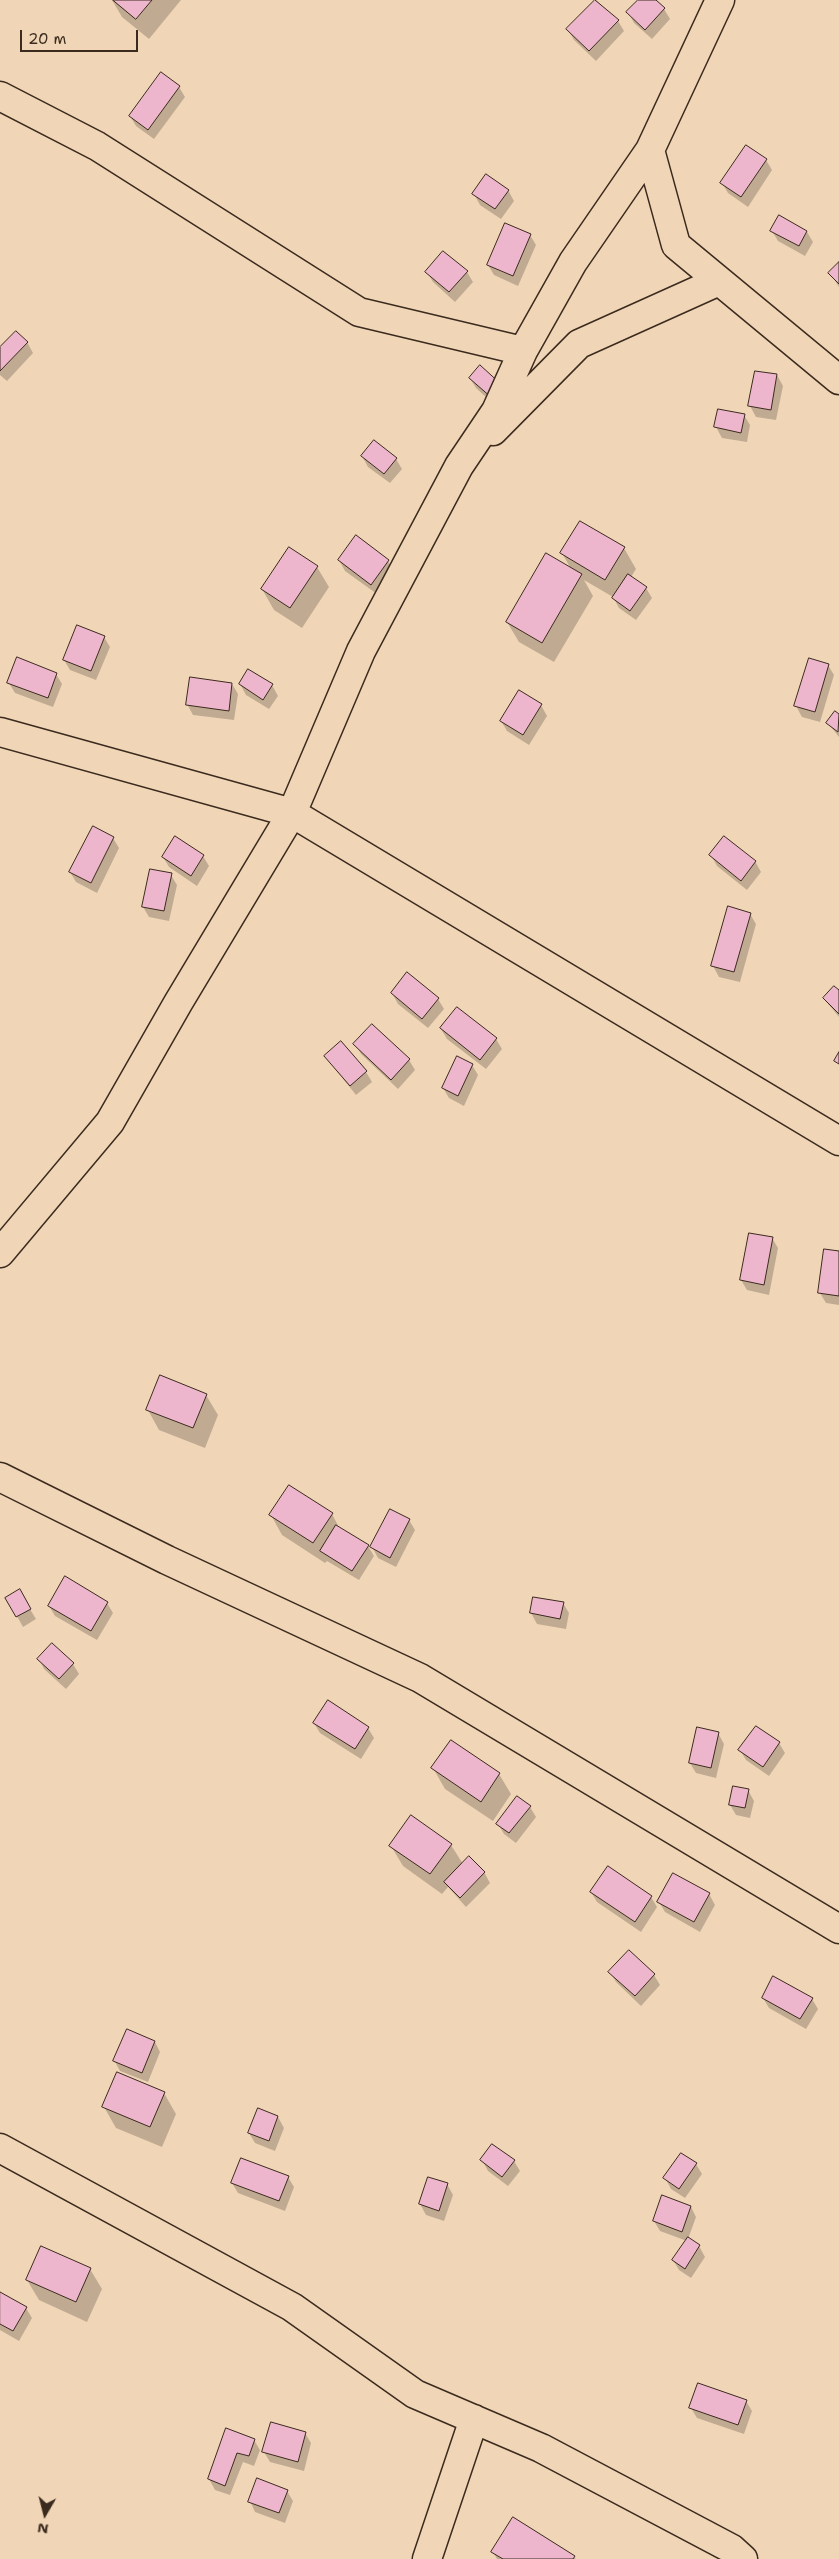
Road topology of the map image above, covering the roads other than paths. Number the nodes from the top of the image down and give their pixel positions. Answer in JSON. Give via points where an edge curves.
{"nodes":[{"id":1,"x":720,"y":0,"type":"edge"},
{"id":2,"x":0,"y":96,"type":"edge"},
{"id":3,"x":650,"y":150,"type":"junction"},
{"id":4,"x":719,"y":281,"type":"junction"},
{"id":5,"x":523,"y":351,"type":"junction"},
{"id":6,"x":839,"y":380,"type":"edge"},
{"id":7,"x":459,"y":466,"type":"junction"},
{"id":8,"x":0,"y":732,"type":"edge"},
{"id":9,"x":292,"y":813,"type":"junction"},
{"id":10,"x":839,"y":1141,"type":"edge"},
{"id":11,"x":0,"y":1253,"type":"edge"},
{"id":12,"x":0,"y":1477,"type":"edge"},
{"id":13,"x":839,"y":1928,"type":"edge"},
{"id":14,"x":0,"y":2148,"type":"edge"},
{"id":15,"x":474,"y":2419,"type":"junction"},
{"id":16,"x":427,"y":2559,"type":"edge"},
{"id":17,"x":743,"y":2559,"type":"edge"}],
"edges":[{"from":1,"to":3,"type":"street"},
{"from":2,"to":5,"type":"street","via":[[97,146],[359,312]]},
{"from":3,"to":4,"type":"street","via":[[676,245]]},
{"from":3,"to":5,"type":"street","via":[[573,262]]},
{"from":4,"to":6,"type":"street"},
{"from":4,"to":7,"type":"street","via":[[578,344]]},
{"from":5,"to":7,"type":"street","via":[[496,410]]},
{"from":7,"to":9,"type":"street","via":[[361,651]]},
{"from":8,"to":9,"type":"street"},
{"from":9,"to":10,"type":"street"},
{"from":9,"to":11,"type":"street","via":[[110,1122]]},
{"from":12,"to":13,"type":"street","via":[[167,1560],[420,1678]]},
{"from":14,"to":15,"type":"street","via":[[292,2307],[416,2394]]},
{"from":15,"to":16,"type":"street"},
{"from":15,"to":17,"type":"street","via":[[541,2448],[732,2549]]}]}
